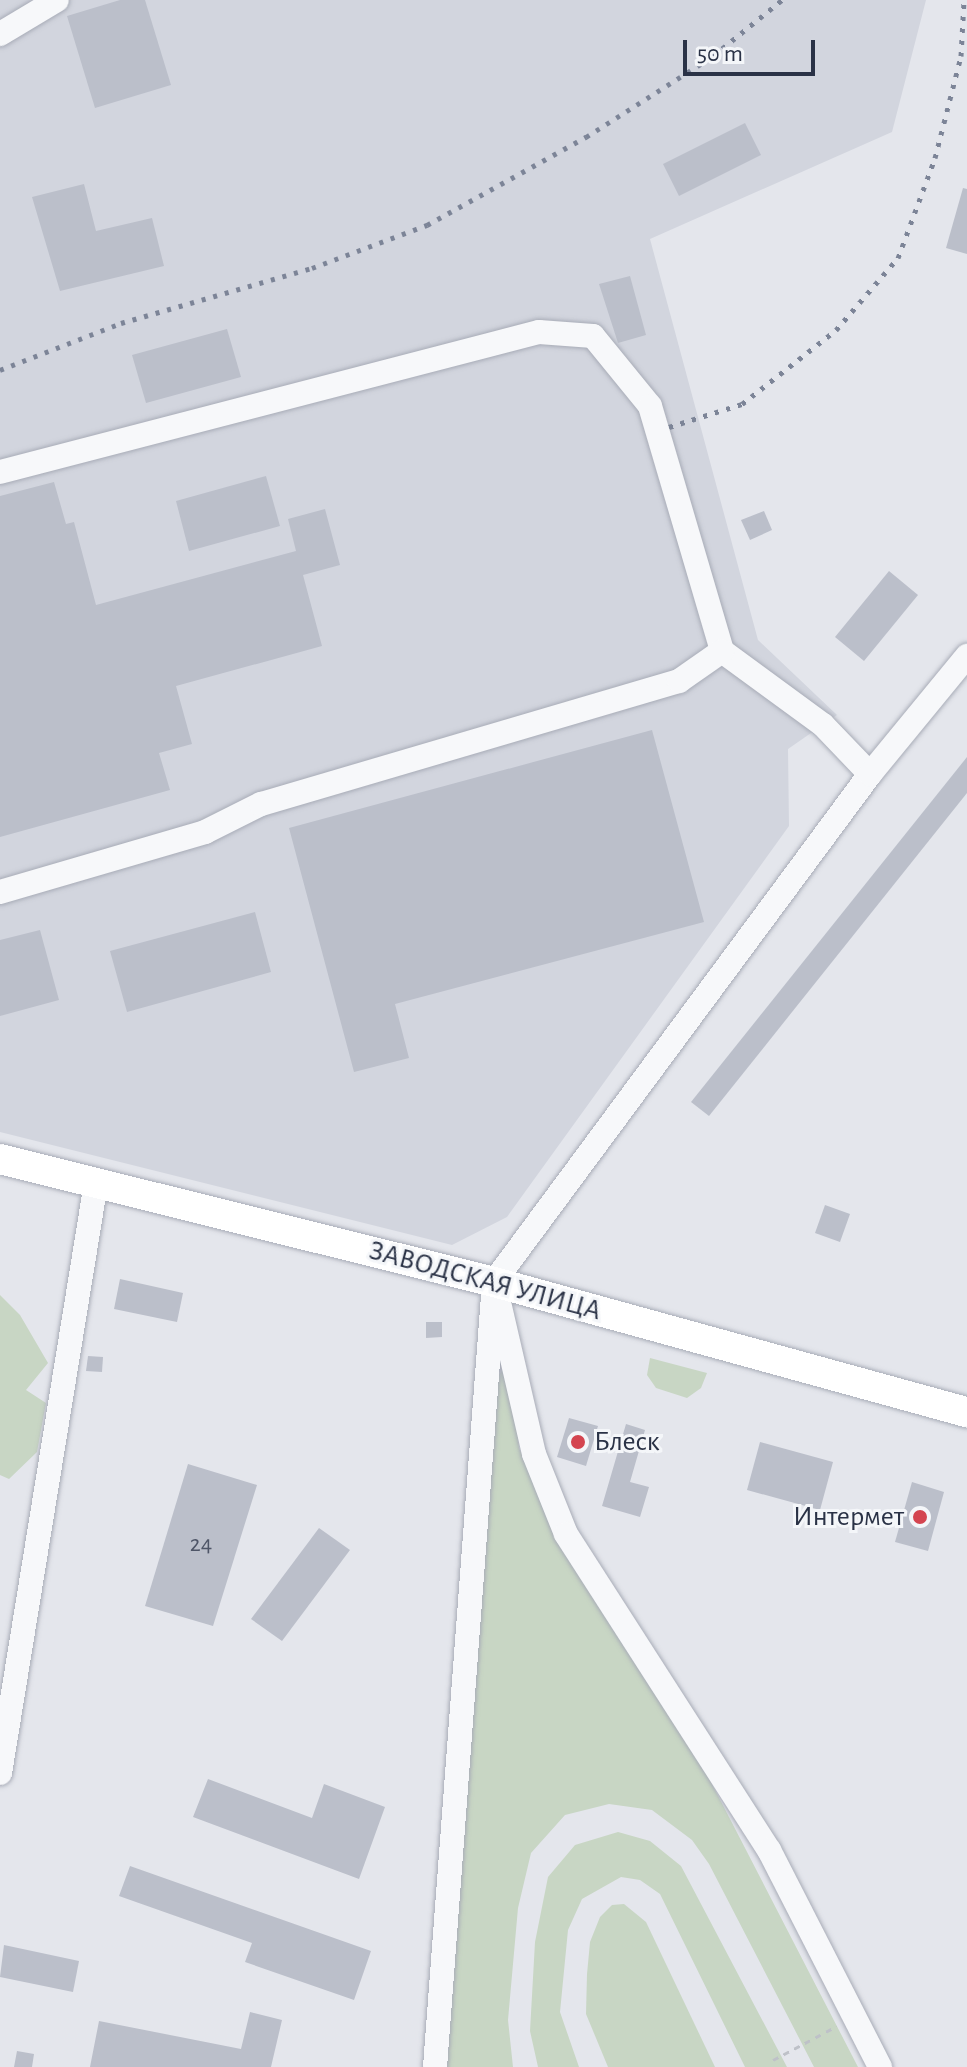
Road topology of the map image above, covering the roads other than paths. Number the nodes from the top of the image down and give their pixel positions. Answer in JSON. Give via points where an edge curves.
{"nodes":[{"id":1,"x":57,"y":0,"type":"edge"},
{"id":2,"x":0,"y":34,"type":"edge"},
{"id":3,"x":0,"y":472,"type":"edge"},
{"id":4,"x":722,"y":651,"type":"junction"},
{"id":5,"x":967,"y":656,"type":"edge"},
{"id":6,"x":870,"y":774,"type":"junction"},
{"id":7,"x":0,"y":892,"type":"edge"},
{"id":8,"x":0,"y":1159,"type":"edge"},
{"id":9,"x":96,"y":1183,"type":"junction"},
{"id":10,"x":494,"y":1282,"type":"junction"},
{"id":11,"x":967,"y":1412,"type":"edge"},
{"id":12,"x":0,"y":1773,"type":"edge"},
{"id":13,"x":435,"y":2067,"type":"edge"},
{"id":14,"x":880,"y":2067,"type":"edge"}],
"edges":[{"from":1,"to":2,"type":"street"},
{"from":3,"to":4,"type":"street","via":[[539,332],[593,336],[650,406]]},
{"from":4,"to":6,"type":"street","via":[[823,725]]},
{"from":4,"to":7,"type":"street","via":[[679,681],[261,804],[205,832]]},
{"from":5,"to":6,"type":"street"},
{"from":6,"to":10,"type":"street"},
{"from":8,"to":9,"type":"main road","name":"ЗАВОДСКАЯ УЛИЦА"},
{"from":9,"to":10,"type":"main road","name":"ЗАВОДСКАЯ УЛИЦА"},
{"from":9,"to":12,"type":"street"},
{"from":10,"to":11,"type":"main road","name":"ЗАВОДСКАЯ УЛИЦА"},
{"from":10,"to":13,"type":"street"},
{"from":10,"to":14,"type":"street","via":[[534,1454],[566,1534],[769,1850]]}]}
